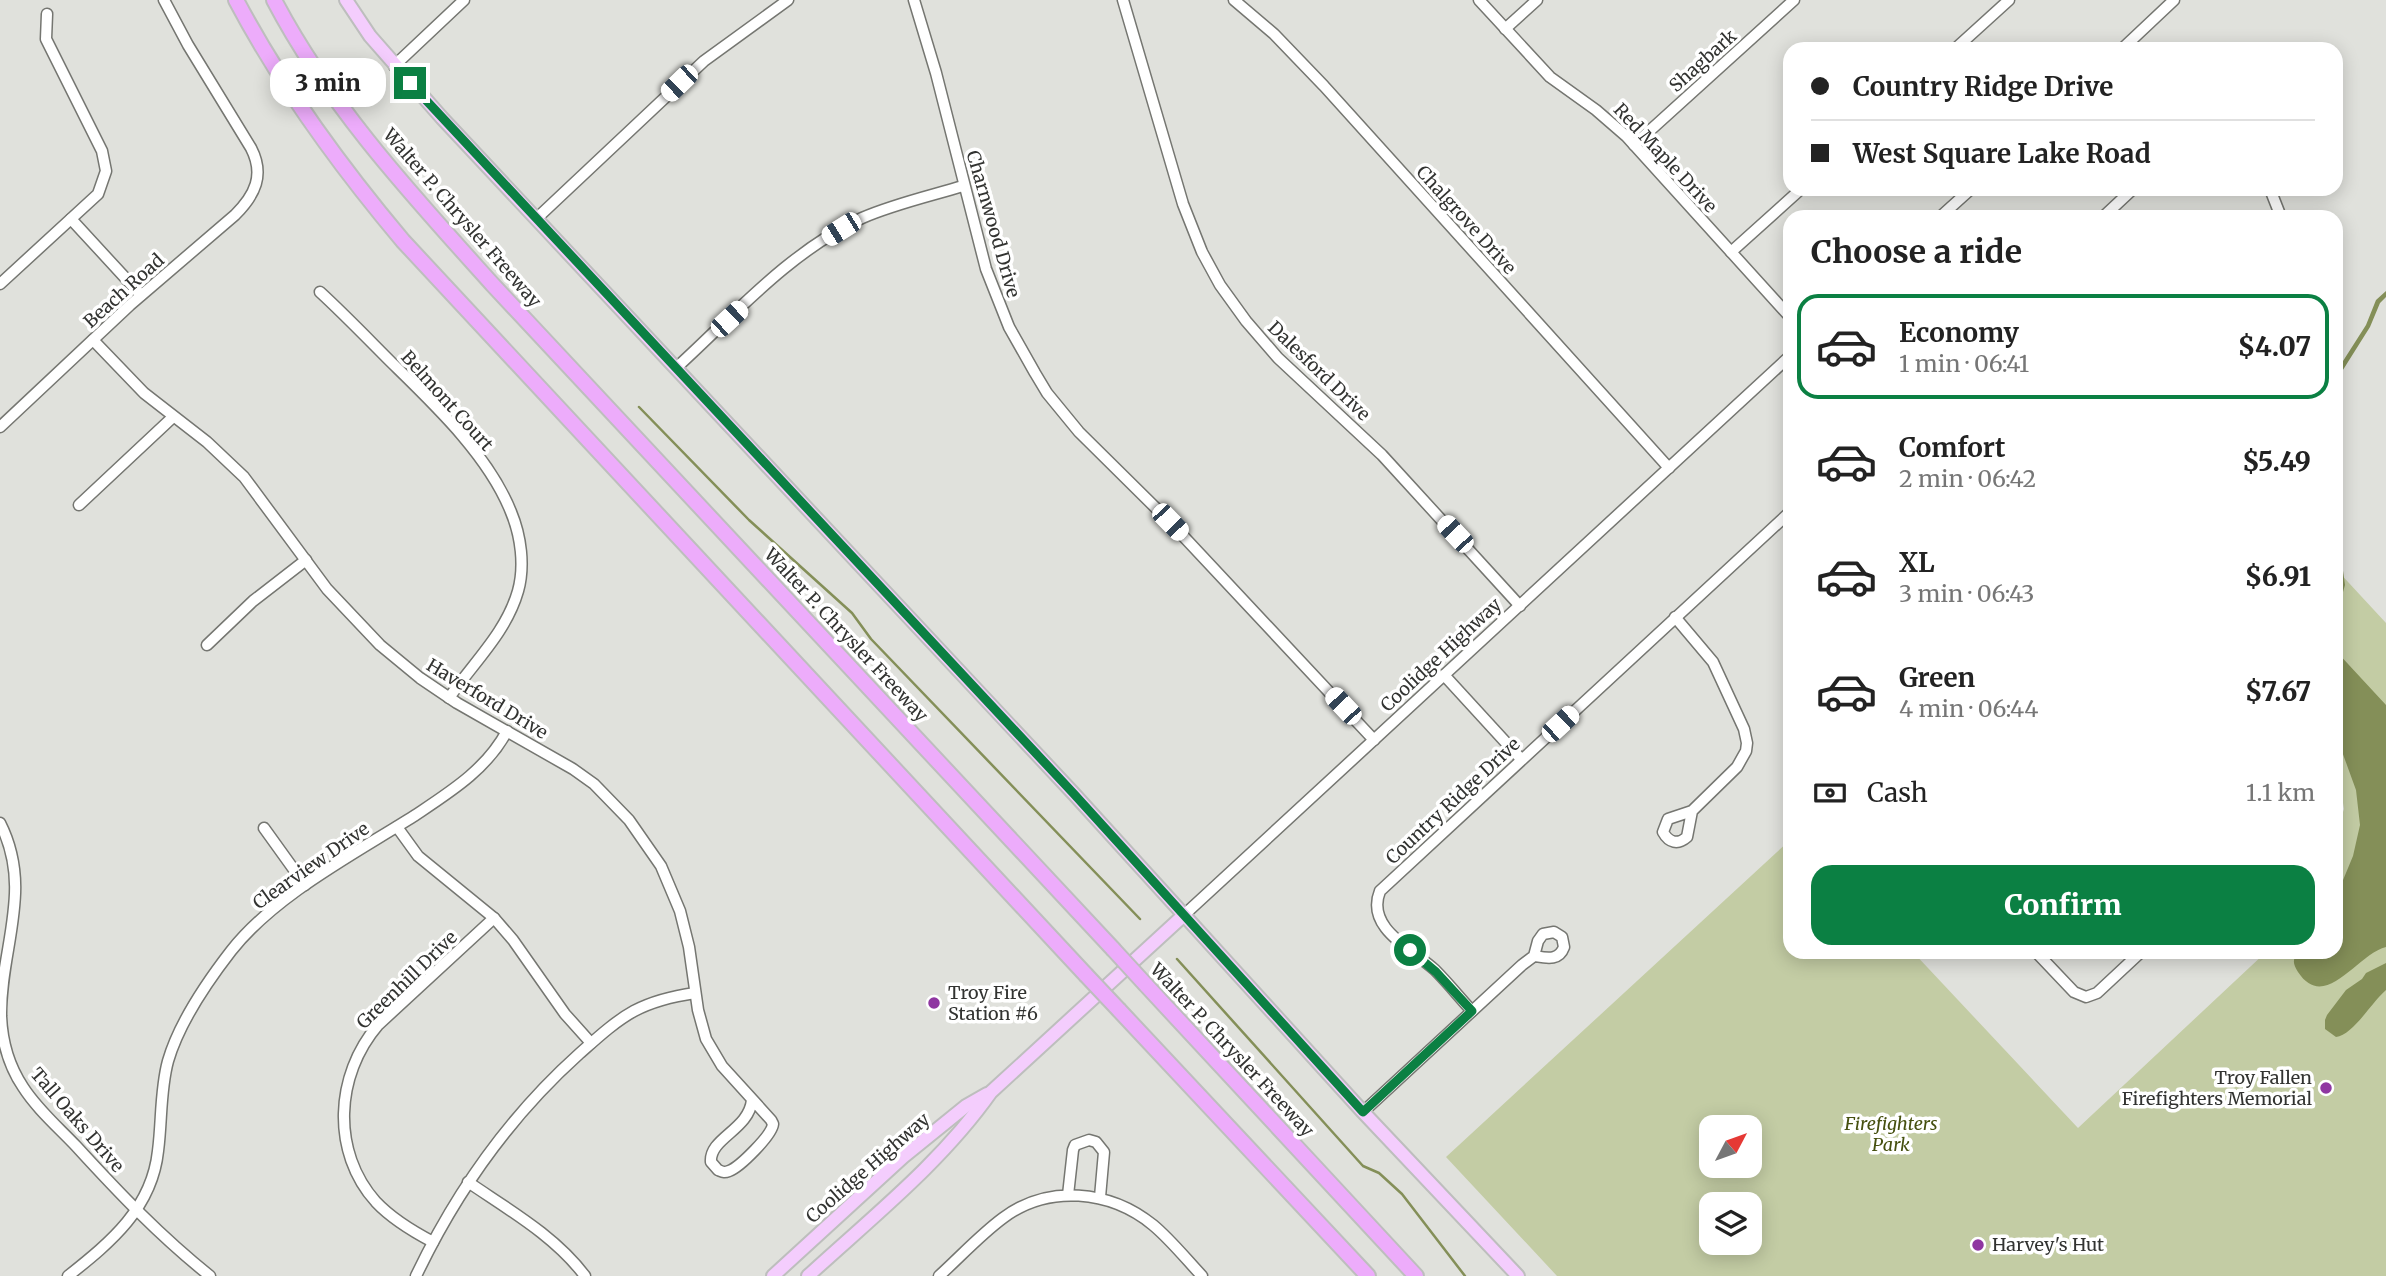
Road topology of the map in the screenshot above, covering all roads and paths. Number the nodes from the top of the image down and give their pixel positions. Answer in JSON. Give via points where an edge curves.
{"nodes":[{"id":1,"x":164,"y":0,"type":"edge"},
{"id":2,"x":236,"y":0,"type":"edge"},
{"id":3,"x":274,"y":0,"type":"edge"},
{"id":4,"x":346,"y":0,"type":"edge"},
{"id":5,"x":464,"y":0,"type":"edge"},
{"id":6,"x":788,"y":0,"type":"edge"},
{"id":7,"x":914,"y":0,"type":"edge"},
{"id":8,"x":1123,"y":0,"type":"edge"},
{"id":9,"x":1234,"y":0,"type":"edge"},
{"id":10,"x":1479,"y":0,"type":"edge"},
{"id":11,"x":1537,"y":0,"type":"edge"},
{"id":12,"x":1794,"y":0,"type":"edge"},
{"id":13,"x":2009,"y":0,"type":"edge"},
{"id":14,"x":2174,"y":0,"type":"edge"},
{"id":15,"x":47,"y":14,"type":"dead end"},
{"id":16,"x":1505,"y":29,"type":"junction"},
{"id":17,"x":1963,"y":42,"type":"edge"},
{"id":18,"x":2129,"y":42,"type":"edge"},
{"id":19,"x":394,"y":66,"type":"junction"},
{"id":20,"x":1634,"y":145,"type":"junction"},
{"id":21,"x":963,"y":186,"type":"junction"},
{"id":22,"x":1793,"y":196,"type":"edge"},
{"id":23,"x":1963,"y":196,"type":"edge"},
{"id":24,"x":2126,"y":196,"type":"edge"},
{"id":25,"x":1948,"y":210,"type":"edge"},
{"id":26,"x":2110,"y":210,"type":"edge"},
{"id":27,"x":71,"y":219,"type":"junction"},
{"id":28,"x":536,"y":219,"type":"junction"},
{"id":29,"x":1731,"y":252,"type":"junction"},
{"id":30,"x":0,"y":284,"type":"edge"},
{"id":31,"x":320,"y":292,"type":"dead end"},
{"id":32,"x":141,"y":295,"type":"junction"},
{"id":33,"x":1783,"y":309,"type":"edge"},
{"id":34,"x":93,"y":340,"type":"junction"},
{"id":35,"x":1783,"y":362,"type":"edge"},
{"id":36,"x":676,"y":368,"type":"junction"},
{"id":37,"x":173,"y":417,"type":"junction"},
{"id":38,"x":0,"y":427,"type":"edge"},
{"id":39,"x":1669,"y":468,"type":"junction"},
{"id":40,"x":79,"y":505,"type":"dead end"},
{"id":41,"x":1783,"y":527,"type":"edge"},
{"id":42,"x":306,"y":560,"type":"junction"},
{"id":43,"x":1520,"y":606,"type":"junction"},
{"id":44,"x":1675,"y":617,"type":"junction"},
{"id":45,"x":207,"y":645,"type":"dead end"},
{"id":46,"x":1444,"y":676,"type":"junction"},
{"id":47,"x":449,"y":698,"type":"junction"},
{"id":48,"x":507,"y":731,"type":"junction"},
{"id":49,"x":1374,"y":740,"type":"junction"},
{"id":50,"x":1521,"y":759,"type":"junction"},
{"id":51,"x":1692,"y":811,"type":"dead end"},
{"id":52,"x":0,"y":823,"type":"edge"},
{"id":53,"x":397,"y":827,"type":"junction"},
{"id":54,"x":264,"y":828,"type":"dead end"},
{"id":55,"x":305,"y":885,"type":"junction"},
{"id":56,"x":1184,"y":915,"type":"junction"},
{"id":57,"x":494,"y":918,"type":"junction"},
{"id":58,"x":1534,"y":956,"type":"dead end"},
{"id":59,"x":2043,"y":959,"type":"edge"},
{"id":60,"x":2133,"y":959,"type":"edge"},
{"id":61,"x":695,"y":993,"type":"junction"},
{"id":62,"x":1472,"y":1011,"type":"junction"},
{"id":63,"x":591,"y":1044,"type":"junction"},
{"id":64,"x":991,"y":1092,"type":"junction"},
{"id":65,"x":752,"y":1100,"type":"junction"},
{"id":66,"x":1363,"y":1112,"type":"junction"},
{"id":67,"x":468,"y":1182,"type":"junction"},
{"id":68,"x":1068,"y":1195,"type":"junction"},
{"id":69,"x":1100,"y":1197,"type":"junction"},
{"id":70,"x":136,"y":1211,"type":"junction"},
{"id":71,"x":433,"y":1242,"type":"junction"},
{"id":72,"x":68,"y":1276,"type":"edge"},
{"id":73,"x":210,"y":1276,"type":"edge"},
{"id":74,"x":416,"y":1276,"type":"edge"},
{"id":75,"x":586,"y":1276,"type":"edge"},
{"id":76,"x":773,"y":1276,"type":"edge"},
{"id":77,"x":808,"y":1276,"type":"edge"},
{"id":78,"x":939,"y":1276,"type":"edge"},
{"id":79,"x":1202,"y":1276,"type":"edge"},
{"id":80,"x":1368,"y":1276,"type":"edge"},
{"id":81,"x":1416,"y":1276,"type":"edge"},
{"id":82,"x":1518,"y":1276,"type":"edge"}],
"edges":[{"from":1,"to":32,"type":"street","name":"Beach Road","via":[[251,148],[259,172],[243,208]]},
{"from":2,"to":80,"type":"highway","bridge":true,"via":[[310,123],[403,241]]},
{"from":3,"to":81,"type":"highway","name":"Walter P. Chrysler Freeway","bridge":true,"via":[[328,87],[393,174]]},
{"from":4,"to":19,"type":"main road"},
{"from":5,"to":19,"type":"street"},
{"from":6,"to":28,"type":"street","via":[[704,61]]},
{"from":7,"to":21,"type":"street","name":"Charnwood Drive"},
{"from":8,"to":43,"type":"street","name":"Dalesford Drive","via":[[1183,204],[1220,285],[1266,345],[1382,455]]},
{"from":9,"to":39,"type":"street","name":"Chalgrove Drive","via":[[1324,86]]},
{"from":10,"to":16,"type":"street","name":"Red Maple Drive"},
{"from":11,"to":16,"type":"street"},
{"from":12,"to":20,"type":"street","name":"Shagbark"},
{"from":13,"to":17,"type":"street"},
{"from":14,"to":18,"type":"street"},
{"from":15,"to":27,"type":"street","via":[[46,38],[102,151],[106,171],[98,194]]},
{"from":16,"to":20,"type":"street","name":"Red Maple Drive","via":[[1550,76]]},
{"from":19,"to":28,"type":"main road"},
{"from":20,"to":29,"type":"street","name":"Red Maple Drive"},
{"from":21,"to":36,"type":"street","via":[[875,213],[825,239],[767,284]]},
{"from":21,"to":49,"type":"street","name":"Charnwood Drive","via":[[998,299],[1047,393]]},
{"from":22,"to":29,"type":"street"},
{"from":23,"to":25,"type":"street"},
{"from":24,"to":26,"type":"street"},
{"from":27,"to":30,"type":"street"},
{"from":27,"to":32,"type":"street"},
{"from":28,"to":36,"type":"main road"},
{"from":29,"to":33,"type":"street","name":"Red Maple Drive"},
{"from":31,"to":47,"type":"street","name":"Belmont Court","via":[[460,434],[495,483],[514,521],[521,564],[511,611]]},
{"from":32,"to":34,"type":"street","name":"Beach Road"},
{"from":34,"to":37,"type":"street","name":"Haverford Drive"},
{"from":34,"to":38,"type":"street","name":"Beach Road"},
{"from":35,"to":39,"type":"street","name":"Coolidge Highway"},
{"from":36,"to":56,"type":"main road"},
{"from":37,"to":40,"type":"street"},
{"from":37,"to":42,"type":"street","name":"Haverford Drive","via":[[244,477]]},
{"from":39,"to":43,"type":"street","name":"Coolidge Highway"},
{"from":41,"to":44,"type":"street","name":"Country Ridge Drive"},
{"from":42,"to":45,"type":"street","via":[[244,608]]},
{"from":42,"to":47,"type":"street","name":"Haverford Drive","via":[[373,638]]},
{"from":43,"to":46,"type":"street","name":"Coolidge Highway"},
{"from":44,"to":50,"type":"street","name":"Country Ridge Drive"},
{"from":44,"to":51,"type":"street","via":[[1713,662],[1747,743],[1737,767]]},
{"from":46,"to":49,"type":"street","name":"Coolidge Highway"},
{"from":46,"to":50,"type":"street"},
{"from":47,"to":48,"type":"street","name":"Haverford Drive"},
{"from":48,"to":53,"type":"street","name":"Clearview Drive","via":[[474,774]]},
{"from":48,"to":61,"type":"street","name":"Haverford Drive","via":[[594,784],[640,834],[661,866],[680,911]]},
{"from":49,"to":56,"type":"street","name":"Coolidge Highway"},
{"from":50,"to":62,"type":"street","name":"Country Ridge Drive","via":[[1385,884],[1377,899],[1377,914],[1386,929]]},
{"from":52,"to":70,"type":"street","name":"Tall Oaks Drive","via":[[10,848],[16,887],[1,1015],[5,1048],[31,1097]]},
{"from":53,"to":55,"type":"street","name":"Clearview Drive"},
{"from":53,"to":57,"type":"street","via":[[418,856]]},
{"from":54,"to":55,"type":"street"},
{"from":55,"to":70,"type":"street","name":"Clearview Drive","via":[[240,940],[184,1022],[167,1063],[154,1174]]},
{"from":56,"to":64,"type":"main road","name":"Coolidge Highway"},
{"from":56,"to":66,"type":"main road"},
{"from":57,"to":63,"type":"street"},
{"from":57,"to":71,"type":"street","name":"Greenhill Drive","via":[[372,1033],[346,1089],[345,1133],[356,1172],[387,1213]]},
{"from":58,"to":62,"type":"street"},
{"from":59,"to":60,"type":"street","via":[[2074,992],[2086,997],[2097,993]]},
{"from":61,"to":63,"type":"street","via":[[635,1011]]},
{"from":61,"to":65,"type":"street","name":"Haverford Drive","via":[[713,1053]]},
{"from":62,"to":66,"type":"street"},
{"from":63,"to":67,"type":"street","via":[[534,1099]]},
{"from":64,"to":76,"type":"main road","name":"Coolidge Highway","via":[[966,1106],[903,1157]]},
{"from":64,"to":77,"type":"main road","name":"Coolidge Highway","via":[[920,1173]]},
{"from":65,"to":65,"type":"street","name":"Haverford Drive","via":[[747,1118],[713,1150],[711,1163],[718,1170],[734,1168],[772,1131],[771,1120]]},
{"from":66,"to":82,"type":"main road"},
{"from":67,"to":71,"type":"street"},
{"from":67,"to":75,"type":"street","via":[[550,1240]]},
{"from":68,"to":69,"type":"street"},
{"from":68,"to":69,"type":"street","via":[[1071,1155],[1075,1146],[1089,1140],[1104,1152]]},
{"from":68,"to":78,"type":"street","via":[[1040,1199],[1014,1210]]},
{"from":69,"to":79,"type":"street","via":[[1153,1225]]},
{"from":70,"to":72,"type":"street","name":"Clearview Drive","via":[[113,1239]]},
{"from":70,"to":73,"type":"street","name":"Tall Oaks Drive"},
{"from":71,"to":74,"type":"street"}]}
